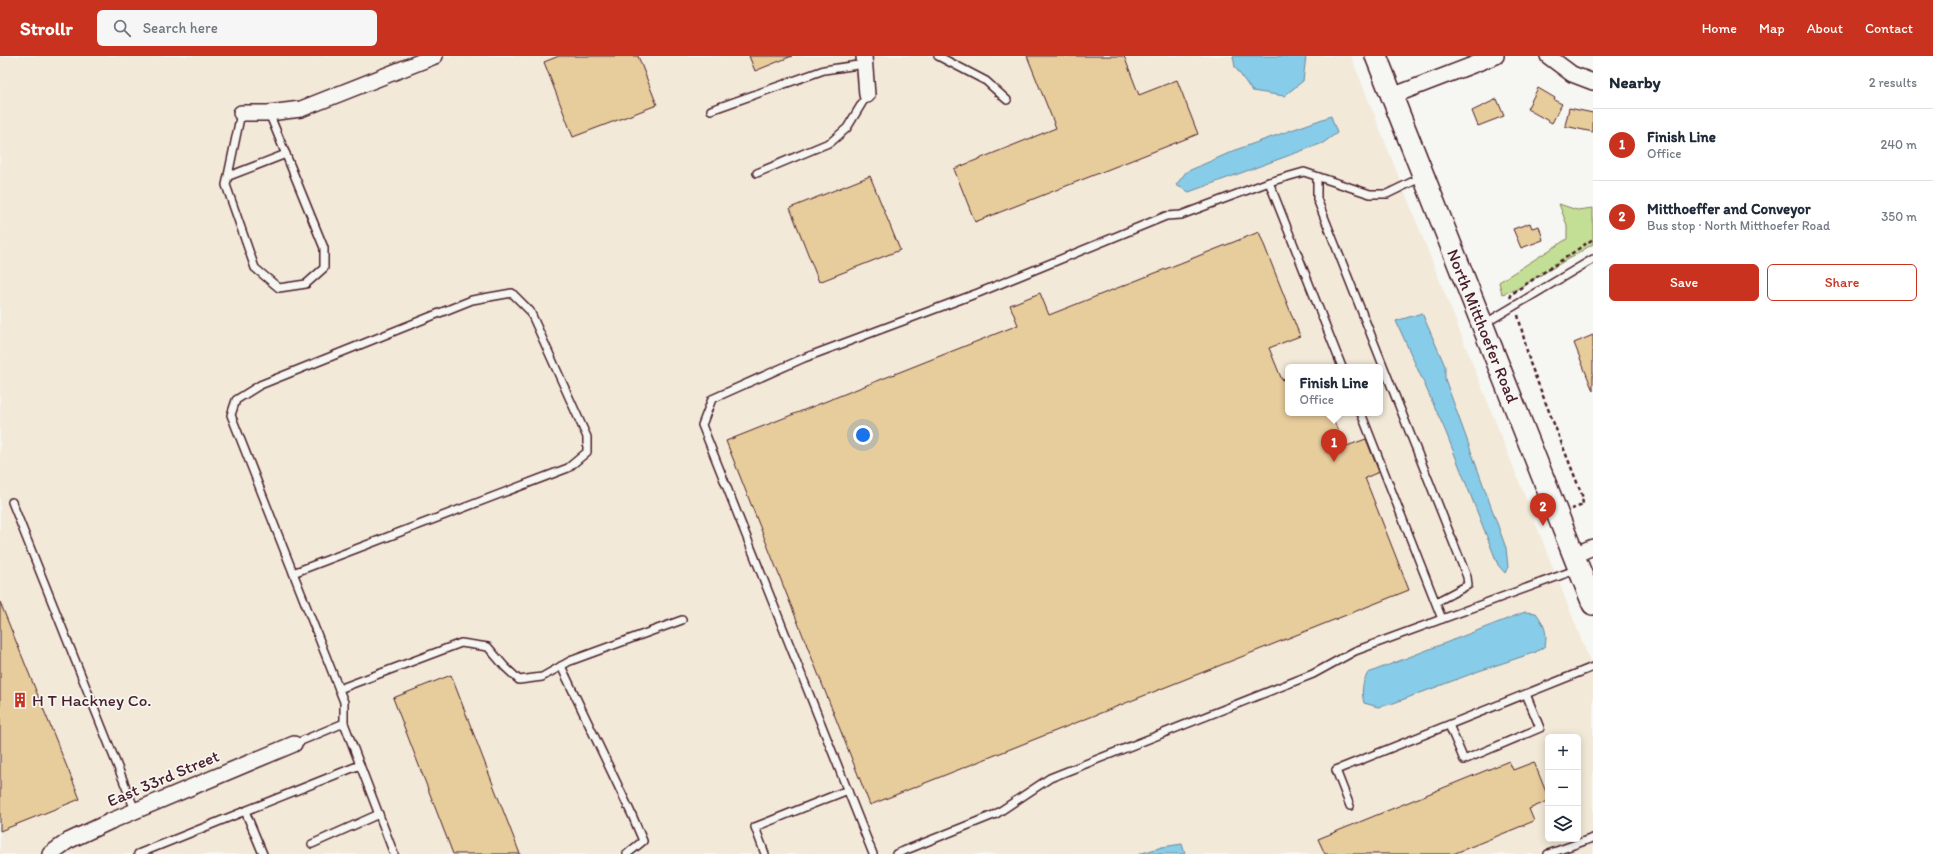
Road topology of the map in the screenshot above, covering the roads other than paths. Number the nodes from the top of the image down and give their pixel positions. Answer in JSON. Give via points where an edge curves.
{"nodes":[{"id":1,"x":435,"y":56,"type":"edge"},
{"id":2,"x":938,"y":56,"type":"edge"},
{"id":3,"x":1376,"y":56,"type":"edge"},
{"id":4,"x":1496,"y":56,"type":"edge"},
{"id":5,"x":1548,"y":56,"type":"edge"},
{"id":6,"x":866,"y":58,"type":"edge"},
{"id":7,"x":1593,"y":82,"type":"edge"},
{"id":8,"x":867,"y":95,"type":"joint"},
{"id":9,"x":1392,"y":96,"type":"junction"},
{"id":10,"x":1007,"y":100,"type":"dead end"},
{"id":11,"x":711,"y":110,"type":"dead end"},
{"id":12,"x":241,"y":113,"type":"joint"},
{"id":13,"x":269,"y":113,"type":"junction"},
{"id":14,"x":286,"y":154,"type":"junction"},
{"id":15,"x":757,"y":173,"type":"dead end"},
{"id":16,"x":229,"y":176,"type":"junction"},
{"id":17,"x":1424,"y":176,"type":"junction"},
{"id":18,"x":1317,"y":177,"type":"junction"},
{"id":19,"x":1269,"y":182,"type":"junction"},
{"id":20,"x":1593,"y":259,"type":"edge"},
{"id":21,"x":1483,"y":325,"type":"junction"},
{"id":22,"x":1341,"y":364,"type":"edge"},
{"id":23,"x":1382,"y":364,"type":"edge"},
{"id":24,"x":1383,"y":365,"type":"edge"},
{"id":25,"x":1362,"y":416,"type":"edge"},
{"id":26,"x":12,"y":502,"type":"dead end"},
{"id":27,"x":1593,"y":547,"type":"edge"},
{"id":28,"x":1576,"y":562,"type":"junction"},
{"id":29,"x":293,"y":573,"type":"junction"},
{"id":30,"x":1436,"y":602,"type":"junction"},
{"id":31,"x":1593,"y":604,"type":"edge"},
{"id":32,"x":1442,"y":619,"type":"junction"},
{"id":33,"x":682,"y":620,"type":"dead end"},
{"id":34,"x":561,"y":666,"type":"junction"},
{"id":35,"x":1593,"y":667,"type":"edge"},
{"id":36,"x":339,"y":690,"type":"junction"},
{"id":37,"x":1526,"y":694,"type":"junction"},
{"id":38,"x":344,"y":723,"type":"junction"},
{"id":39,"x":1449,"y":725,"type":"junction"},
{"id":40,"x":294,"y":744,"type":"joint"},
{"id":41,"x":360,"y":766,"type":"junction"},
{"id":42,"x":848,"y":790,"type":"junction"},
{"id":43,"x":1350,"y":806,"type":"dead end"},
{"id":44,"x":135,"y":810,"type":"junction"},
{"id":45,"x":245,"y":811,"type":"junction"},
{"id":46,"x":379,"y":814,"type":"junction"},
{"id":47,"x":1593,"y":838,"type":"edge"},
{"id":48,"x":312,"y":844,"type":"dead end"},
{"id":49,"x":50,"y":854,"type":"edge"},
{"id":50,"x":138,"y":854,"type":"edge"},
{"id":51,"x":263,"y":854,"type":"edge"},
{"id":52,"x":394,"y":854,"type":"edge"},
{"id":53,"x":627,"y":854,"type":"edge"},
{"id":54,"x":765,"y":854,"type":"edge"},
{"id":55,"x":873,"y":854,"type":"edge"},
{"id":56,"x":896,"y":854,"type":"edge"},
{"id":57,"x":1548,"y":854,"type":"edge"}],
"edges":[{"from":1,"to":13,"type":"street","via":[[301,109]]},
{"from":2,"to":10,"type":"lane","via":[[986,81]]},
{"from":3,"to":9,"type":"main road","name":"North Mitthoefer Road"},
{"from":4,"to":9,"type":"street"},
{"from":5,"to":7,"type":"street","via":[[1572,74]]},
{"from":6,"to":8,"type":"street"},
{"from":6,"to":11,"type":"lane"},
{"from":8,"to":15,"type":"lane","via":[[847,128],[831,142]]},
{"from":9,"to":17,"type":"main road","name":"North Mitthoefer Road"},
{"from":12,"to":13,"type":"street"},
{"from":12,"to":16,"type":"lane"},
{"from":13,"to":14,"type":"lane"},
{"from":14,"to":16,"type":"lane"},
{"from":14,"to":16,"type":"lane","via":[[324,248],[324,268],[306,284],[279,288],[255,268],[226,185]]},
{"from":17,"to":18,"type":"lane","via":[[1387,194],[1370,194]]},
{"from":17,"to":21,"type":"main road","name":"North Mitthoefer Road"},
{"from":18,"to":19,"type":"lane","via":[[1304,172]]},
{"from":18,"to":23,"type":"lane","via":[[1317,199]]},
{"from":19,"to":22,"type":"lane"},
{"from":19,"to":42,"type":"lane","via":[[1181,215],[1166,216],[978,293],[804,358],[712,399],[702,425]]},
{"from":20,"to":21,"type":"lane"},
{"from":21,"to":28,"type":"main road","name":"North Mitthoefer Road"},
{"from":24,"to":30,"type":"lane","via":[[1467,577],[1468,585]]},
{"from":25,"to":30,"type":"lane"},
{"from":26,"to":44,"type":"lane"},
{"from":27,"to":28,"type":"street"},
{"from":28,"to":31,"type":"main road","name":"North Mitthoefer Road"},
{"from":28,"to":32,"type":"lane"},
{"from":29,"to":29,"type":"lane","via":[[231,415],[236,400],[260,385],[472,300],[512,293],[530,311],[587,437],[587,452],[568,468]]},
{"from":29,"to":36,"type":"lane"},
{"from":30,"to":32,"type":"lane"},
{"from":32,"to":56,"type":"lane","via":[[1355,651],[1313,674],[1050,778],[996,814]]},
{"from":33,"to":34,"type":"lane"},
{"from":34,"to":36,"type":"lane","via":[[542,677],[519,680],[488,647],[461,643]]},
{"from":34,"to":53,"type":"lane","via":[[643,841]]},
{"from":35,"to":37,"type":"lane"},
{"from":36,"to":38,"type":"lane","via":[[344,702]]},
{"from":37,"to":39,"type":"lane"},
{"from":37,"to":39,"type":"lane","via":[[1540,728],[1464,760]]},
{"from":38,"to":40,"type":"lane"},
{"from":38,"to":41,"type":"lane"},
{"from":39,"to":43,"type":"lane","via":[[1336,770]]},
{"from":40,"to":44,"type":"street","name":"East 33rd Street"},
{"from":41,"to":45,"type":"lane"},
{"from":41,"to":46,"type":"lane"},
{"from":42,"to":54,"type":"lane","via":[[755,827]]},
{"from":42,"to":55,"type":"lane"},
{"from":44,"to":49,"type":"street","name":"East 33rd Street","via":[[68,842]]},
{"from":45,"to":50,"type":"lane"},
{"from":45,"to":51,"type":"lane"},
{"from":46,"to":48,"type":"lane"},
{"from":46,"to":52,"type":"lane"},
{"from":47,"to":57,"type":"lane"}]}
